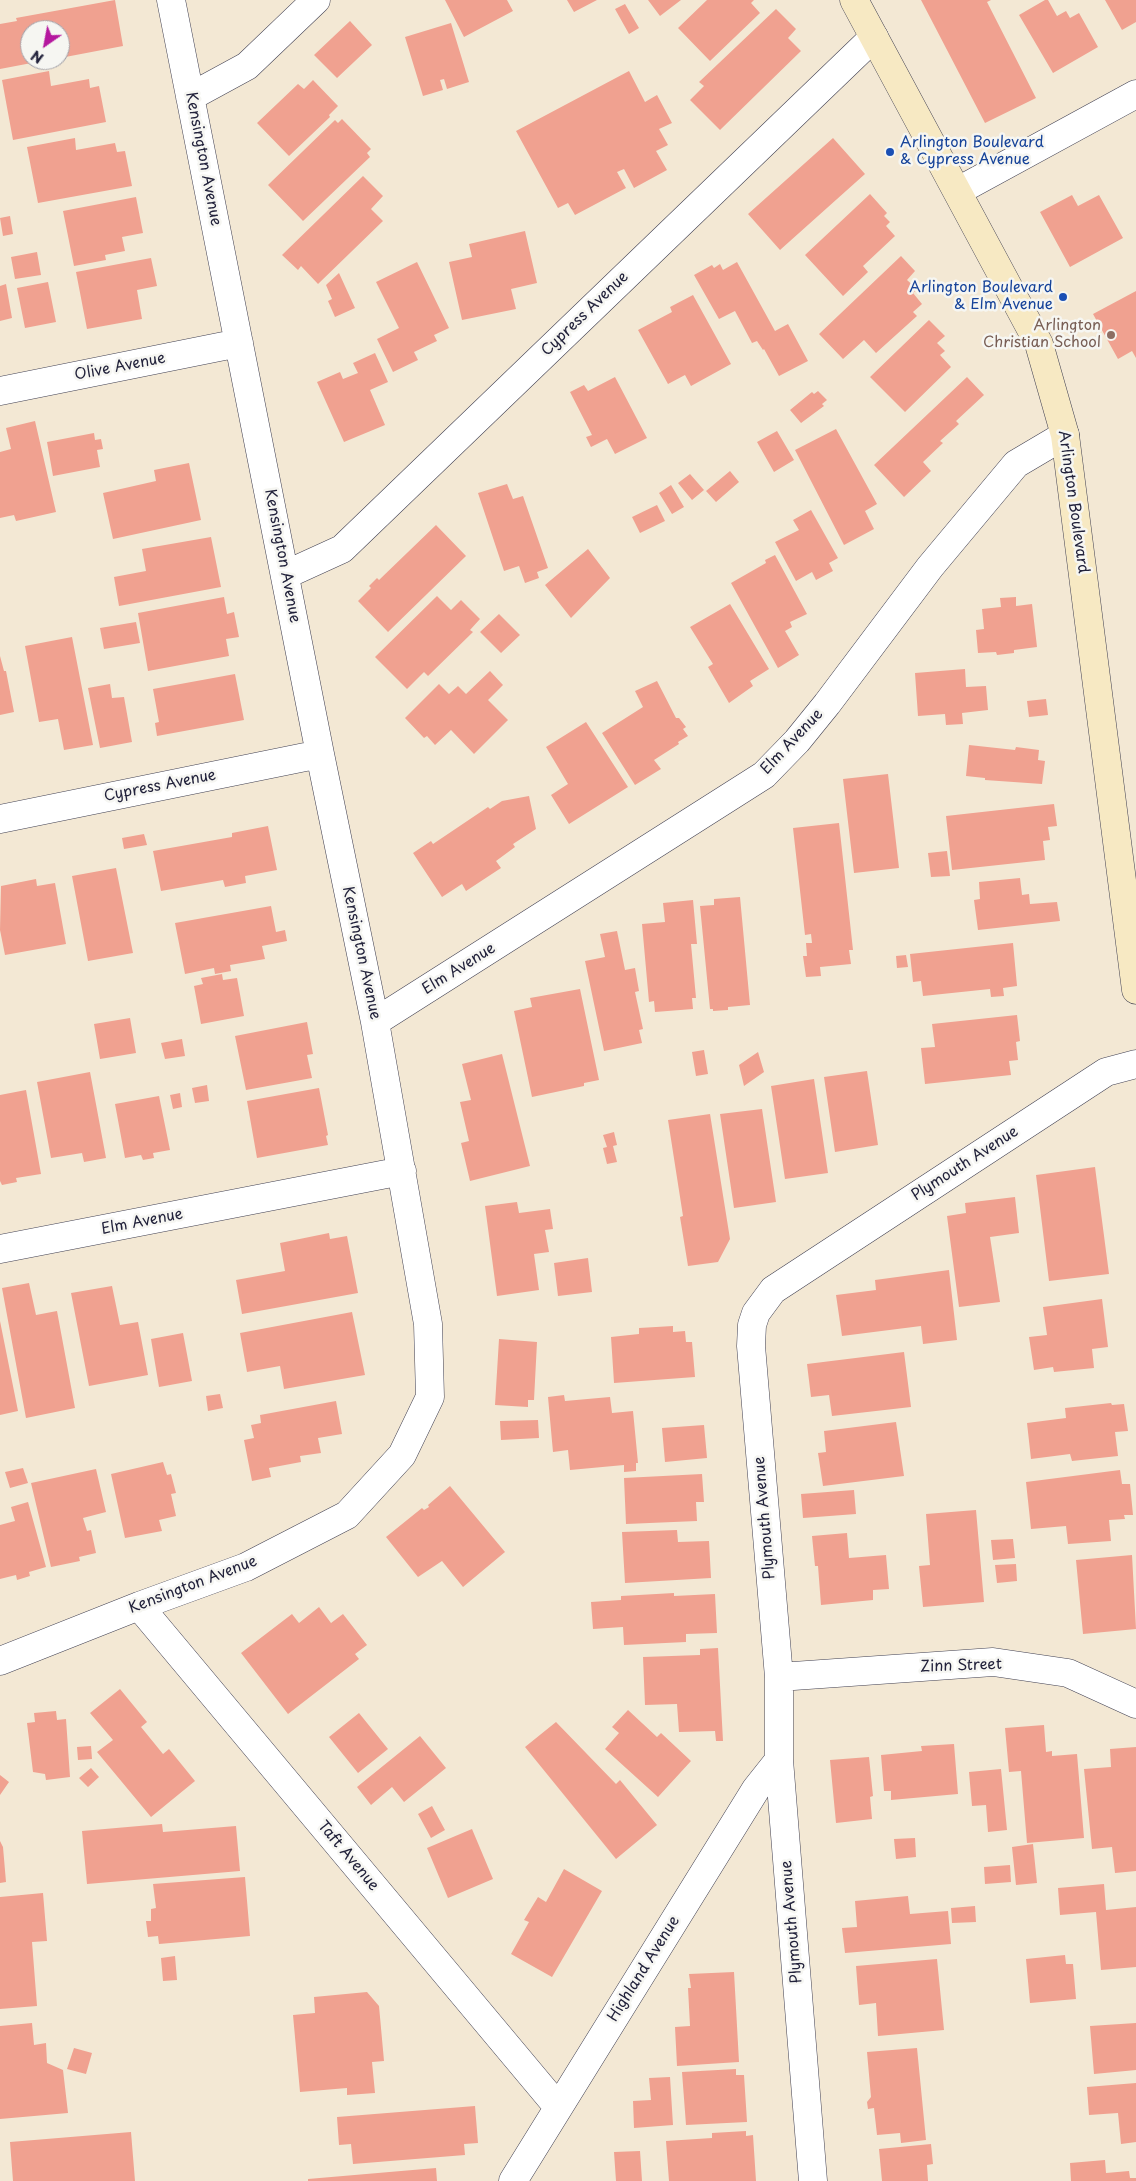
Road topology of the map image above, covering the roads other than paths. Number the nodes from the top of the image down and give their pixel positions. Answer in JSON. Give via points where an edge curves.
{"nodes":[{"id":1,"x":171,"y":0,"type":"edge"},
{"id":2,"x":316,"y":0,"type":"edge"},
{"id":3,"x":854,"y":0,"type":"edge"},
{"id":4,"x":874,"y":37,"type":"junction"},
{"id":5,"x":1136,"y":94,"type":"edge"},
{"id":6,"x":190,"y":97,"type":"junction"},
{"id":7,"x":958,"y":191,"type":"junction"},
{"id":8,"x":239,"y":344,"type":"junction"},
{"id":9,"x":0,"y":391,"type":"edge"},
{"id":10,"x":1066,"y":435,"type":"junction"},
{"id":11,"x":285,"y":575,"type":"junction"},
{"id":12,"x":320,"y":754,"type":"junction"},
{"id":13,"x":0,"y":819,"type":"edge"},
{"id":14,"x":1136,"y":990,"type":"edge"},
{"id":15,"x":375,"y":1022,"type":"junction"},
{"id":16,"x":1136,"y":1064,"type":"edge"},
{"id":17,"x":402,"y":1171,"type":"junction"},
{"id":18,"x":0,"y":1250,"type":"edge"},
{"id":19,"x":139,"y":1606,"type":"junction"},
{"id":20,"x":0,"y":1661,"type":"edge"},
{"id":21,"x":778,"y":1677,"type":"junction"},
{"id":22,"x":1136,"y":1704,"type":"edge"},
{"id":23,"x":778,"y":1760,"type":"junction"},
{"id":24,"x":558,"y":2107,"type":"junction"},
{"id":25,"x":513,"y":2181,"type":"edge"},
{"id":26,"x":812,"y":2181,"type":"edge"}],
"edges":[{"from":1,"to":6,"type":"street","name":"Kensington Avenue"},
{"from":2,"to":6,"type":"street","via":[[247,66]]},
{"from":3,"to":4,"type":"main road","name":"Arlington Boulevard"},
{"from":4,"to":7,"type":"main road","name":"Arlington Boulevard"},
{"from":4,"to":11,"type":"street","name":"Cypress Avenue","via":[[342,549]]},
{"from":5,"to":7,"type":"street"},
{"from":6,"to":8,"type":"street","name":"Kensington Avenue"},
{"from":7,"to":10,"type":"main road","name":"Arlington Boulevard","via":[[1039,344]]},
{"from":8,"to":9,"type":"street","name":"Olive Avenue"},
{"from":8,"to":11,"type":"street","name":"Kensington Avenue"},
{"from":10,"to":14,"type":"main road","name":"Arlington Boulevard"},
{"from":10,"to":15,"type":"street","name":"Elm Avenue","via":[[1016,464],[930,567],[827,704],[764,775]]},
{"from":11,"to":12,"type":"street","name":"Kensington Avenue"},
{"from":12,"to":13,"type":"street","name":"Cypress Avenue"},
{"from":12,"to":15,"type":"street","name":"Kensington Avenue"},
{"from":15,"to":17,"type":"street","name":"Kensington Avenue"},
{"from":16,"to":21,"type":"street","name":"Plymouth Avenue","via":[[1106,1072],[772,1290],[756,1313],[751,1346]]},
{"from":17,"to":18,"type":"street","name":"Elm Avenue"},
{"from":17,"to":19,"type":"street","name":"Kensington Avenue","via":[[428,1324],[430,1397],[402,1455],[347,1514],[246,1567]]},
{"from":19,"to":20,"type":"street","name":"Kensington Avenue"},
{"from":19,"to":24,"type":"street","name":"Taft Avenue"},
{"from":21,"to":22,"type":"street","name":"Zinn Street","via":[[993,1662],[1068,1673]]},
{"from":21,"to":23,"type":"street","name":"Plymouth Avenue"},
{"from":23,"to":24,"type":"street","name":"Highland Avenue","via":[[756,1788]]},
{"from":23,"to":26,"type":"street","name":"Plymouth Avenue"},
{"from":24,"to":25,"type":"street","name":"Highland Avenue"}]}
